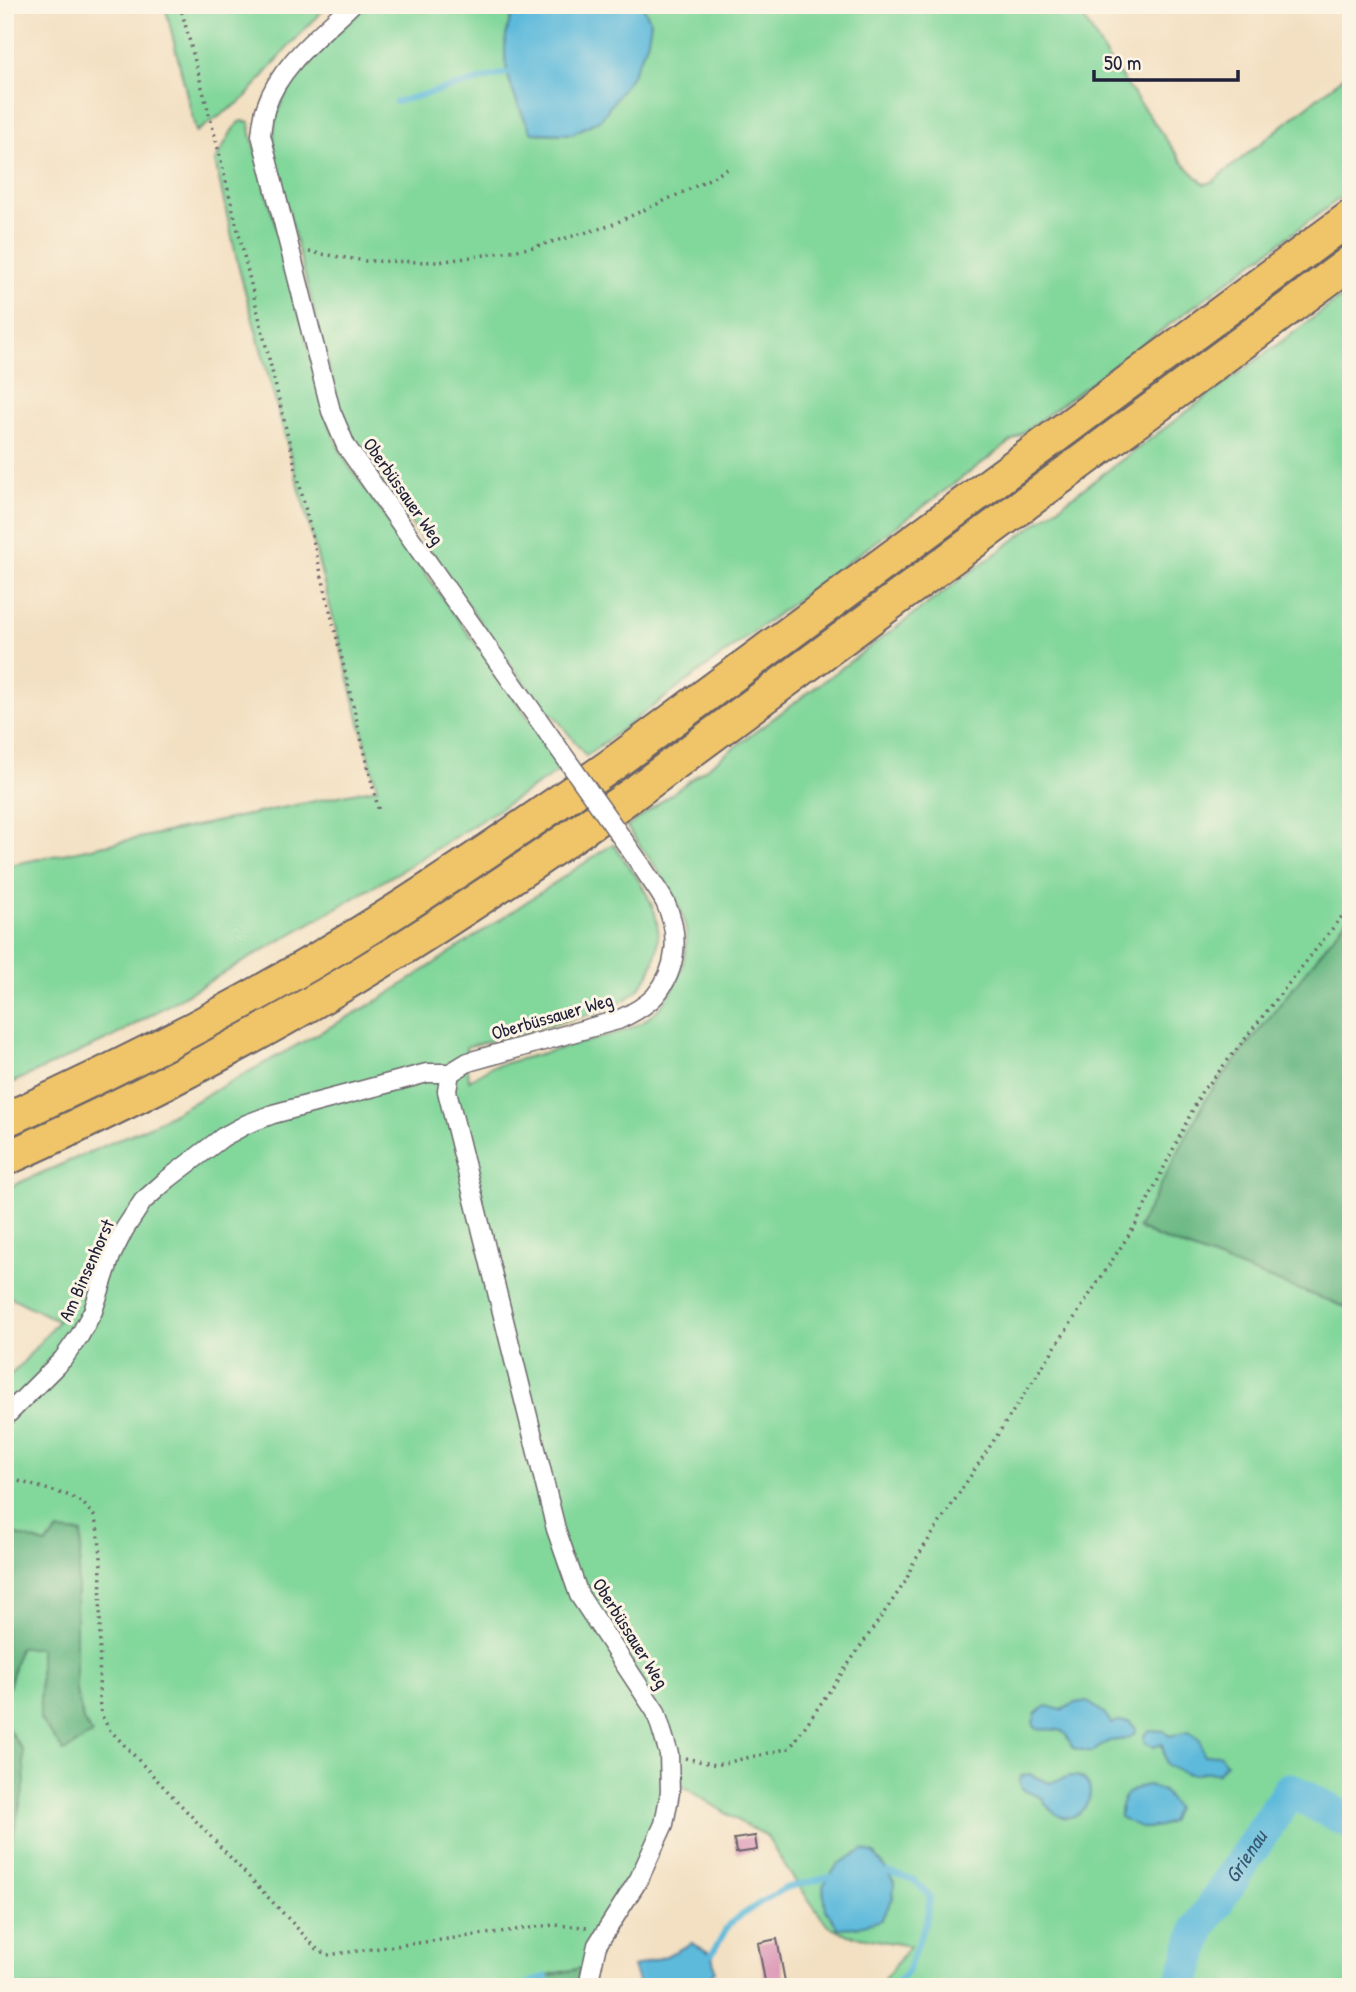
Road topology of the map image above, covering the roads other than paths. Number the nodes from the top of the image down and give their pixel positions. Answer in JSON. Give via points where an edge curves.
{"nodes":[{"id":1,"x":351,"y":5,"type":"edge"},
{"id":2,"x":1351,"y":217,"type":"edge"},
{"id":3,"x":1351,"y":262,"type":"edge"},
{"id":4,"x":450,"y":1073,"type":"junction"},
{"id":5,"x":5,"y":1120,"type":"edge"},
{"id":6,"x":5,"y":1159,"type":"edge"},
{"id":7,"x":5,"y":1417,"type":"edge"},
{"id":8,"x":592,"y":1981,"type":"edge"}],
"edges":[{"from":1,"to":4,"type":"street","name":"Oberbüssauer Weg","bridge":true,"via":[[279,81],[265,107],[261,135],[331,411],[346,446],[665,902],[674,929],[672,965],[666,979],[654,997],[636,1011],[468,1062]]},
{"from":2,"to":5,"type":"highway","via":[[625,756],[498,845],[250,997]]},
{"from":3,"to":6,"type":"highway","via":[[518,874],[393,955],[266,1029],[160,1086]]},
{"from":4,"to":7,"type":"street","name":"Am Binsenhorst","via":[[427,1073],[273,1114],[223,1137],[196,1157],[144,1201],[111,1256],[80,1335],[63,1359]]},
{"from":4,"to":8,"type":"street","name":"Oberbüssauer Weg","via":[[447,1091],[556,1529],[579,1595],[656,1712],[669,1754],[670,1792],[664,1824],[639,1879],[597,1945]]}]}
